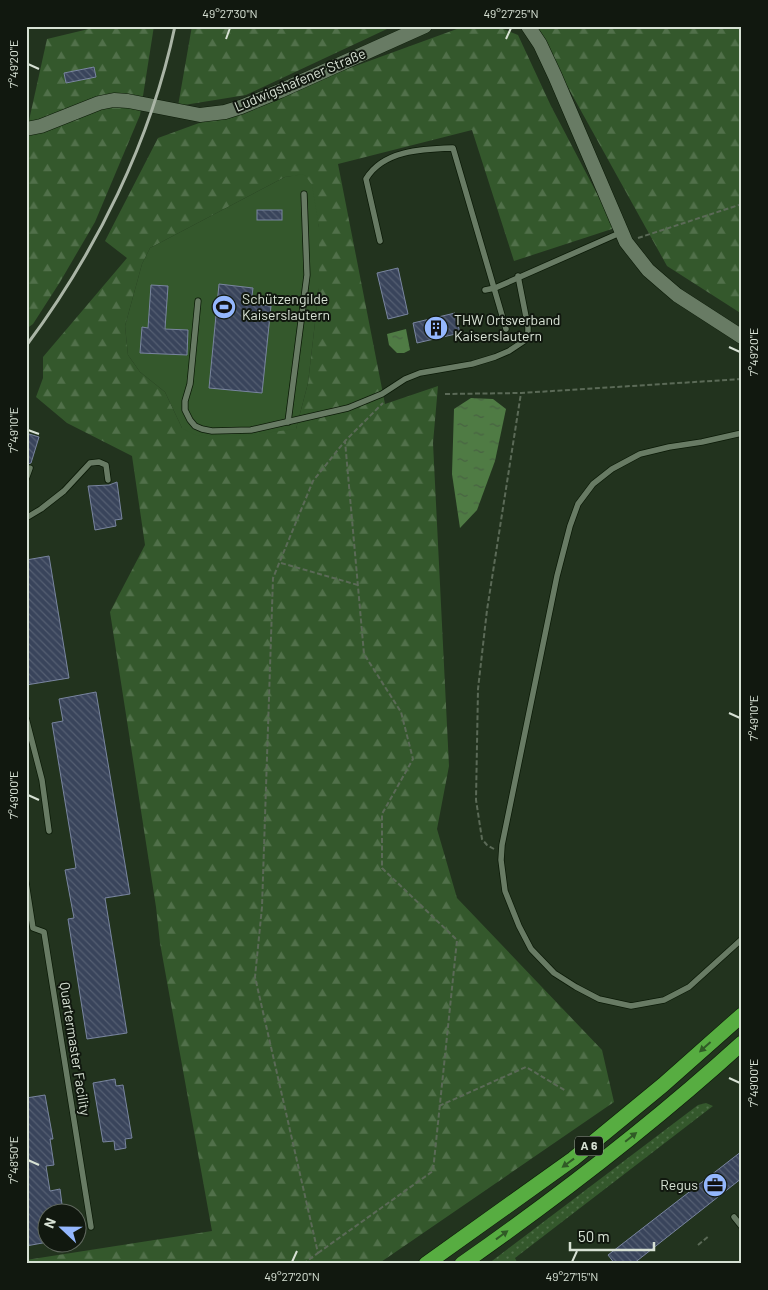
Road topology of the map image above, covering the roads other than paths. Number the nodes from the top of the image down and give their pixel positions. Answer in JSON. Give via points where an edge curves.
{"nodes":[{"id":1,"x":425,"y":26,"type":"edge"},
{"id":2,"x":528,"y":26,"type":"edge"},
{"id":3,"x":26,"y":129,"type":"edge"},
{"id":4,"x":304,"y":194,"type":"dead end"},
{"id":5,"x":624,"y":237,"type":"junction"},
{"id":6,"x":380,"y":241,"type":"dead end"},
{"id":7,"x":518,"y":276,"type":"junction"},
{"id":8,"x":495,"y":288,"type":"junction"},
{"id":9,"x":485,"y":290,"type":"dead end"},
{"id":10,"x":198,"y":301,"type":"dead end"},
{"id":11,"x":506,"y":329,"type":"dead end"},
{"id":12,"x":742,"y":337,"type":"edge"},
{"id":13,"x":288,"y":422,"type":"junction"},
{"id":14,"x":742,"y":433,"type":"edge"},
{"id":15,"x":30,"y":468,"type":"dead end"},
{"id":16,"x":26,"y":478,"type":"edge"},
{"id":17,"x":108,"y":480,"type":"dead end"},
{"id":18,"x":26,"y":518,"type":"edge"},
{"id":19,"x":26,"y":718,"type":"edge"},
{"id":20,"x":49,"y":831,"type":"dead end"},
{"id":21,"x":26,"y":883,"type":"edge"},
{"id":22,"x":742,"y":939,"type":"edge"},
{"id":23,"x":742,"y":1014,"type":"edge"},
{"id":24,"x":742,"y":1043,"type":"edge"},
{"id":25,"x":734,"y":1217,"type":"dead end"},
{"id":26,"x":91,"y":1227,"type":"dead end"},
{"id":27,"x":742,"y":1227,"type":"edge"},
{"id":28,"x":426,"y":1264,"type":"edge"},
{"id":29,"x":462,"y":1264,"type":"edge"}],
"edges":[{"from":1,"to":3,"type":"street","name":"Ludwigshafener Straße","via":[[225,112],[200,115],[114,100]]},
{"from":2,"to":5,"type":"street","via":[[555,76]]},
{"from":4,"to":13,"type":"lane","via":[[307,275]]},
{"from":5,"to":7,"type":"lane"},
{"from":5,"to":12,"type":"street","via":[[648,270],[677,295]]},
{"from":6,"to":8,"type":"lane","via":[[366,179],[371,172],[387,159],[400,154],[453,148]]},
{"from":7,"to":8,"type":"lane"},
{"from":7,"to":13,"type":"lane","via":[[528,327],[528,335],[519,346],[472,364],[420,373],[348,408]]},
{"from":8,"to":9,"type":"lane"},
{"from":8,"to":11,"type":"lane"},
{"from":10,"to":13,"type":"lane","via":[[190,384],[185,402],[190,420],[195,426],[212,431],[251,430]]},
{"from":14,"to":22,"type":"lane","via":[[640,454],[593,484],[578,504],[557,576],[502,853],[505,890],[518,926],[531,949],[554,973],[599,999],[631,1006],[664,1000],[689,987]]},
{"from":15,"to":16,"type":"lane"},
{"from":17,"to":18,"type":"lane","via":[[106,465],[90,463],[64,491]]},
{"from":19,"to":20,"type":"lane","via":[[42,780]]},
{"from":21,"to":26,"type":"lane","name":"Quartermaster Facility","via":[[33,928],[44,932]]},
{"from":23,"to":28,"type":"highway","number":"A 6","one_way":true,"via":[[573,1159]]},
{"from":29,"to":24,"type":"highway","number":"A 6","one_way":true,"via":[[584,1175],[700,1082]]},
{"from":25,"to":27,"type":"lane"}]}
